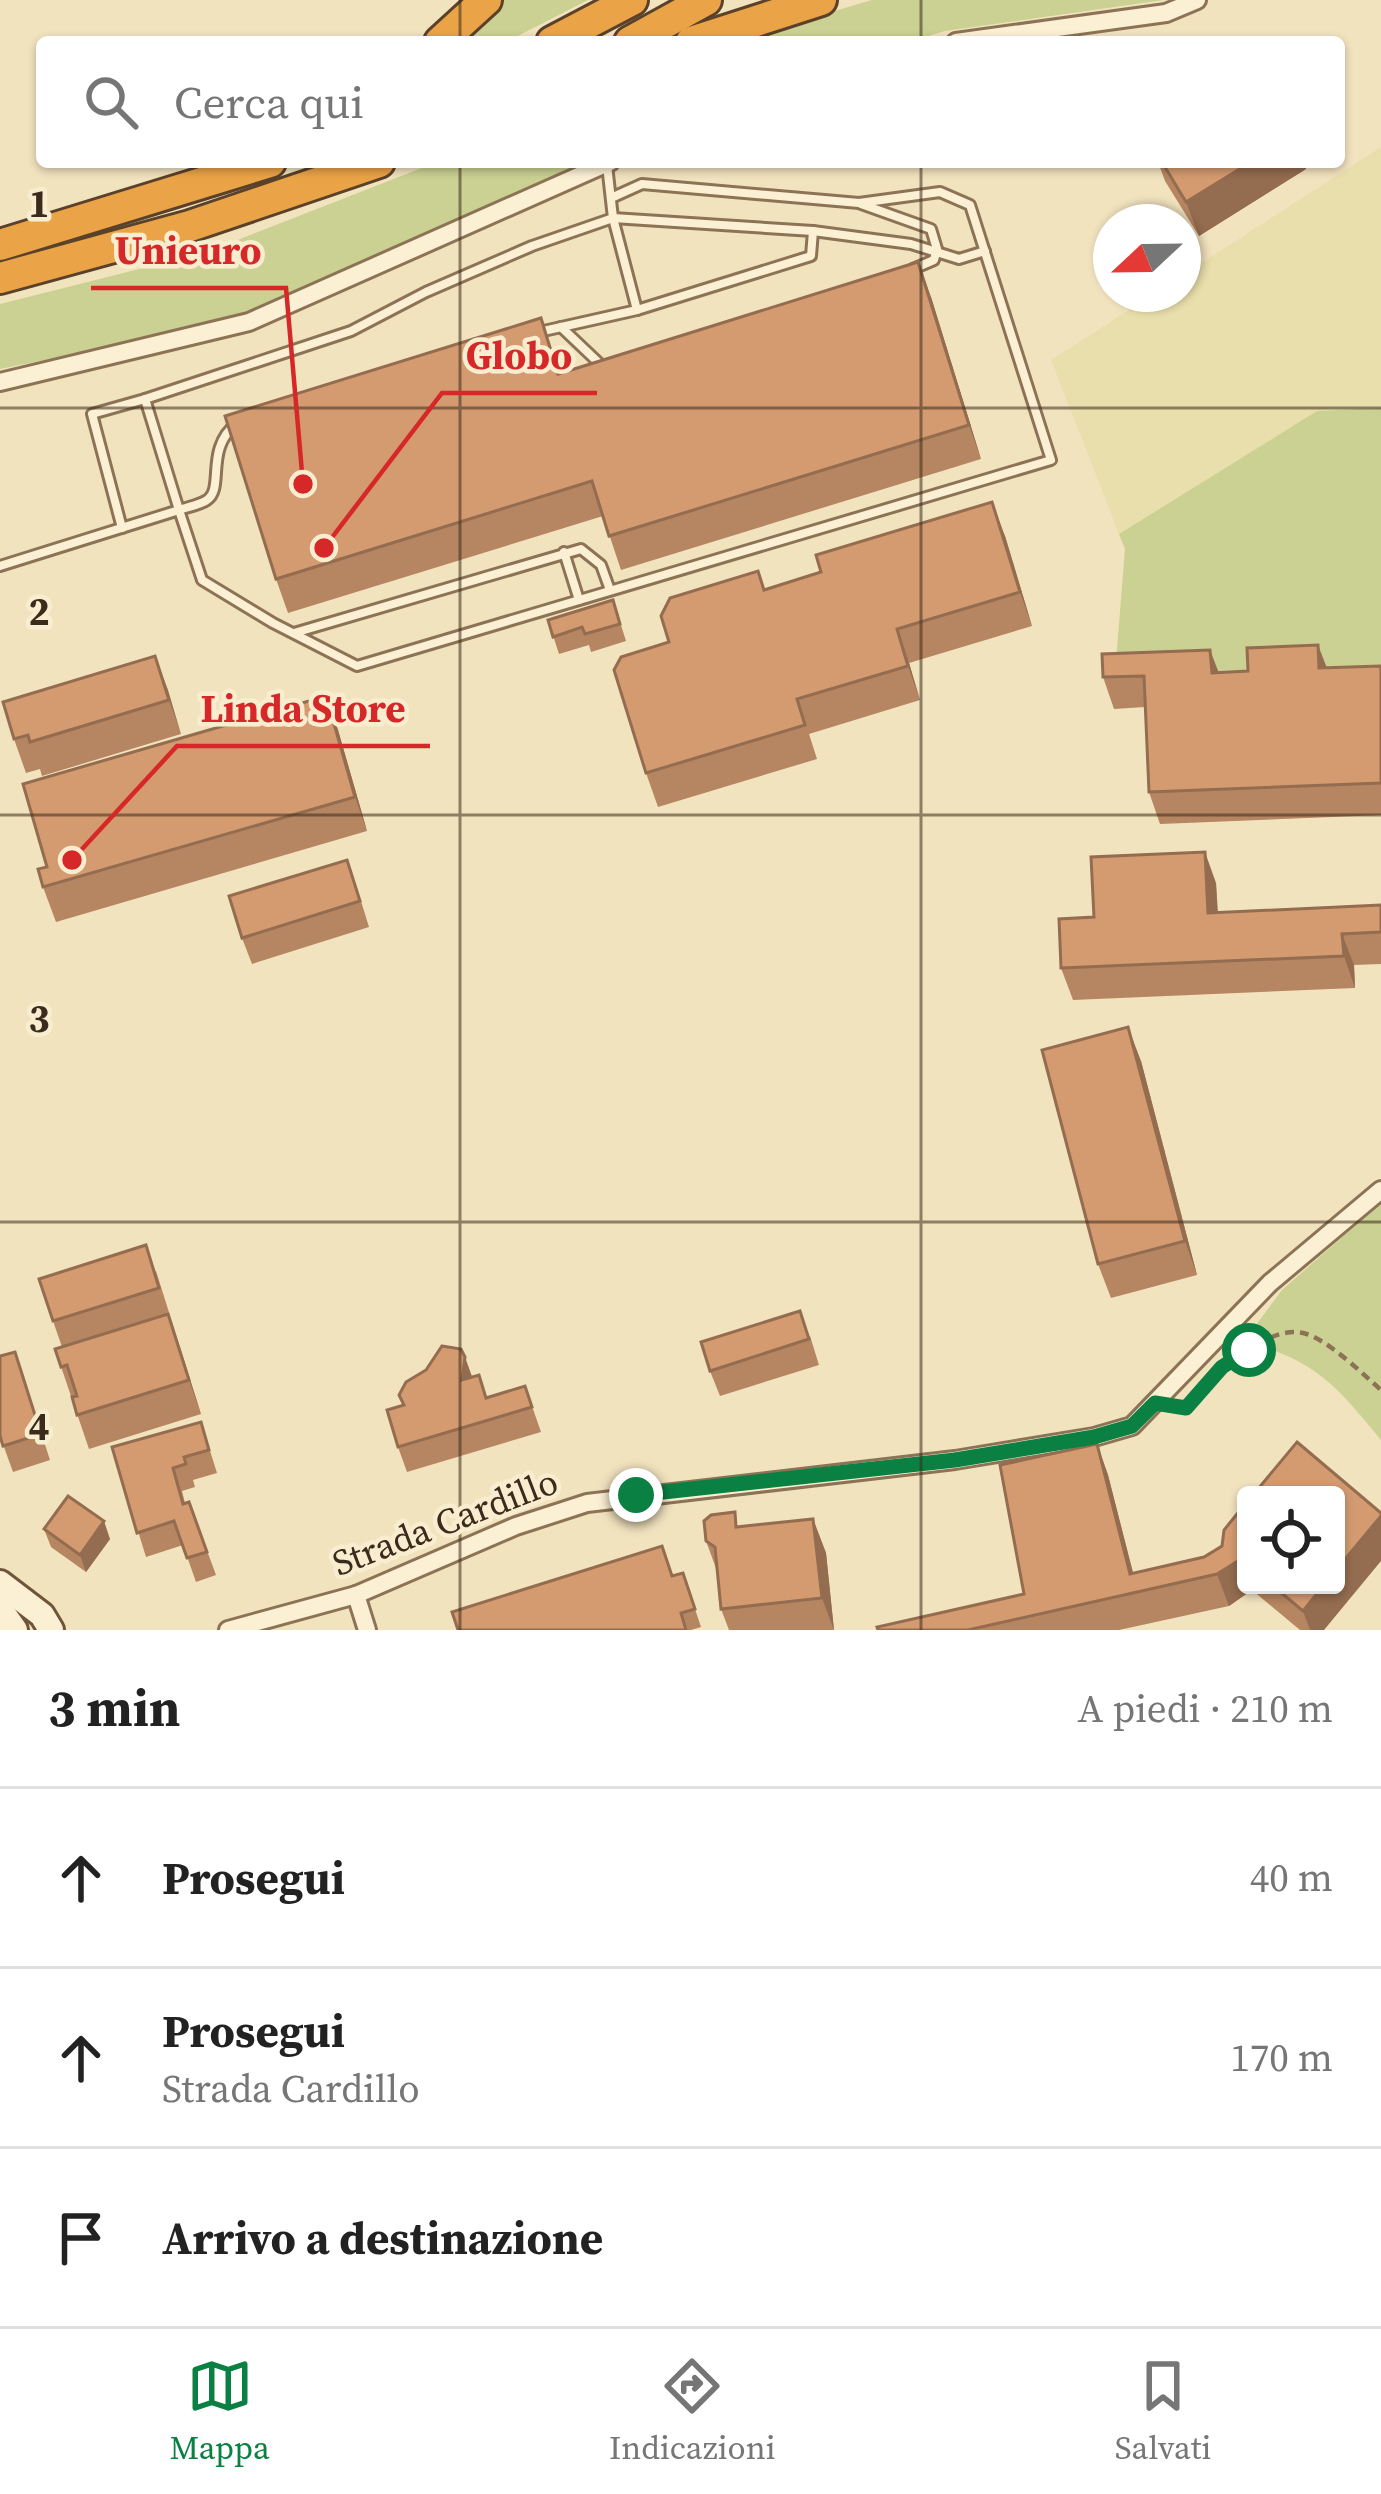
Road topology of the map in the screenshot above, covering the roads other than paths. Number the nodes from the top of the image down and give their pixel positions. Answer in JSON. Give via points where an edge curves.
{"nodes":[{"id":1,"x":485,"y":0,"type":"edge"},
{"id":2,"x":632,"y":0,"type":"edge"},
{"id":3,"x":706,"y":0,"type":"edge"},
{"id":4,"x":821,"y":0,"type":"edge"},
{"id":5,"x":1197,"y":0,"type":"edge"},
{"id":6,"x":446,"y":36,"type":"edge"},
{"id":7,"x":563,"y":36,"type":"edge"},
{"id":8,"x":641,"y":36,"type":"edge"},
{"id":9,"x":710,"y":36,"type":"edge"},
{"id":10,"x":999,"y":36,"type":"edge"},
{"id":11,"x":190,"y":168,"type":"edge"},
{"id":12,"x":249,"y":168,"type":"edge"},
{"id":13,"x":362,"y":168,"type":"edge"},
{"id":14,"x":597,"y":168,"type":"edge"},
{"id":15,"x":608,"y":168,"type":"edge"},
{"id":16,"x":611,"y":198,"type":"junction"},
{"id":17,"x":860,"y":203,"type":"junction"},
{"id":18,"x":613,"y":218,"type":"junction"},
{"id":19,"x":813,"y":231,"type":"junction"},
{"id":20,"x":0,"y":241,"type":"edge"},
{"id":21,"x":937,"y":249,"type":"junction"},
{"id":22,"x":985,"y":251,"type":"junction"},
{"id":23,"x":903,"y":272,"type":"edge"},
{"id":24,"x":0,"y":278,"type":"edge"},
{"id":25,"x":638,"y":310,"type":"junction"},
{"id":26,"x":560,"y":326,"type":"junction"},
{"id":27,"x":538,"y":332,"type":"edge"},
{"id":28,"x":620,"y":359,"type":"edge"},
{"id":29,"x":0,"y":382,"type":"edge"},
{"id":30,"x":145,"y":399,"type":"junction"},
{"id":31,"x":258,"y":417,"type":"edge"},
{"id":32,"x":179,"y":510,"type":"junction"},
{"id":33,"x":122,"y":528,"type":"junction"},
{"id":34,"x":564,"y":552,"type":"junction"},
{"id":35,"x":0,"y":566,"type":"edge"},
{"id":36,"x":610,"y":590,"type":"junction"},
{"id":37,"x":579,"y":600,"type":"junction"},
{"id":38,"x":292,"y":633,"type":"junction"},
{"id":39,"x":1381,"y":1190,"type":"edge"},
{"id":40,"x":0,"y":1582,"type":"edge"},
{"id":41,"x":356,"y":1594,"type":"junction"},
{"id":42,"x":47,"y":1623,"type":"edge"},
{"id":43,"x":70,"y":1630,"type":"edge"},
{"id":44,"x":229,"y":1630,"type":"edge"},
{"id":45,"x":367,"y":1630,"type":"edge"}],
"edges":[{"from":1,"to":6,"type":"highway"},
{"from":2,"to":7,"type":"highway"},
{"from":3,"to":8,"type":"highway"},
{"from":4,"to":9,"type":"highway"},
{"from":5,"to":10,"type":"street","via":[[1166,13]]},
{"from":11,"to":20,"type":"highway"},
{"from":12,"to":20,"type":"highway"},
{"from":13,"to":24,"type":"highway"},
{"from":14,"to":29,"type":"street","via":[[249,322]]},
{"from":15,"to":16,"type":"lane"},
{"from":16,"to":17,"type":"lane","via":[[642,184]]},
{"from":16,"to":18,"type":"lane"},
{"from":17,"to":21,"type":"lane","via":[[931,229]]},
{"from":17,"to":22,"type":"lane","via":[[940,192],[957,197],[970,205]]},
{"from":18,"to":19,"type":"lane"},
{"from":18,"to":25,"type":"lane"},
{"from":18,"to":30,"type":"lane","via":[[532,246],[351,331]]},
{"from":19,"to":21,"type":"lane"},
{"from":19,"to":25,"type":"lane","via":[[811,256]]},
{"from":21,"to":22,"type":"lane","via":[[958,259]]},
{"from":21,"to":23,"type":"lane","via":[[934,260]]},
{"from":22,"to":36,"type":"lane","via":[[1051,460]]},
{"from":25,"to":26,"type":"lane"},
{"from":26,"to":27,"type":"lane"},
{"from":26,"to":28,"type":"lane","via":[[599,366]]},
{"from":30,"to":32,"type":"lane"},
{"from":30,"to":33,"type":"lane","via":[[92,414]]},
{"from":31,"to":32,"type":"lane","via":[[224,434],[214,492]]},
{"from":32,"to":33,"type":"lane"},
{"from":32,"to":38,"type":"lane","via":[[202,580]]},
{"from":33,"to":35,"type":"lane"},
{"from":34,"to":36,"type":"lane","via":[[580,549],[602,565]]},
{"from":34,"to":37,"type":"lane"},
{"from":34,"to":38,"type":"lane"},
{"from":36,"to":37,"type":"lane"},
{"from":37,"to":38,"type":"lane","via":[[357,666]]},
{"from":39,"to":41,"type":"street","name":"Strada Cardillo","via":[[1270,1283],[1132,1426],[955,1460],[587,1503]]},
{"from":40,"to":42,"type":"main road"},
{"from":41,"to":44,"type":"street","name":"Strada Cardillo"},
{"from":41,"to":45,"type":"street"},
{"from":42,"to":43,"type":"street"}]}
